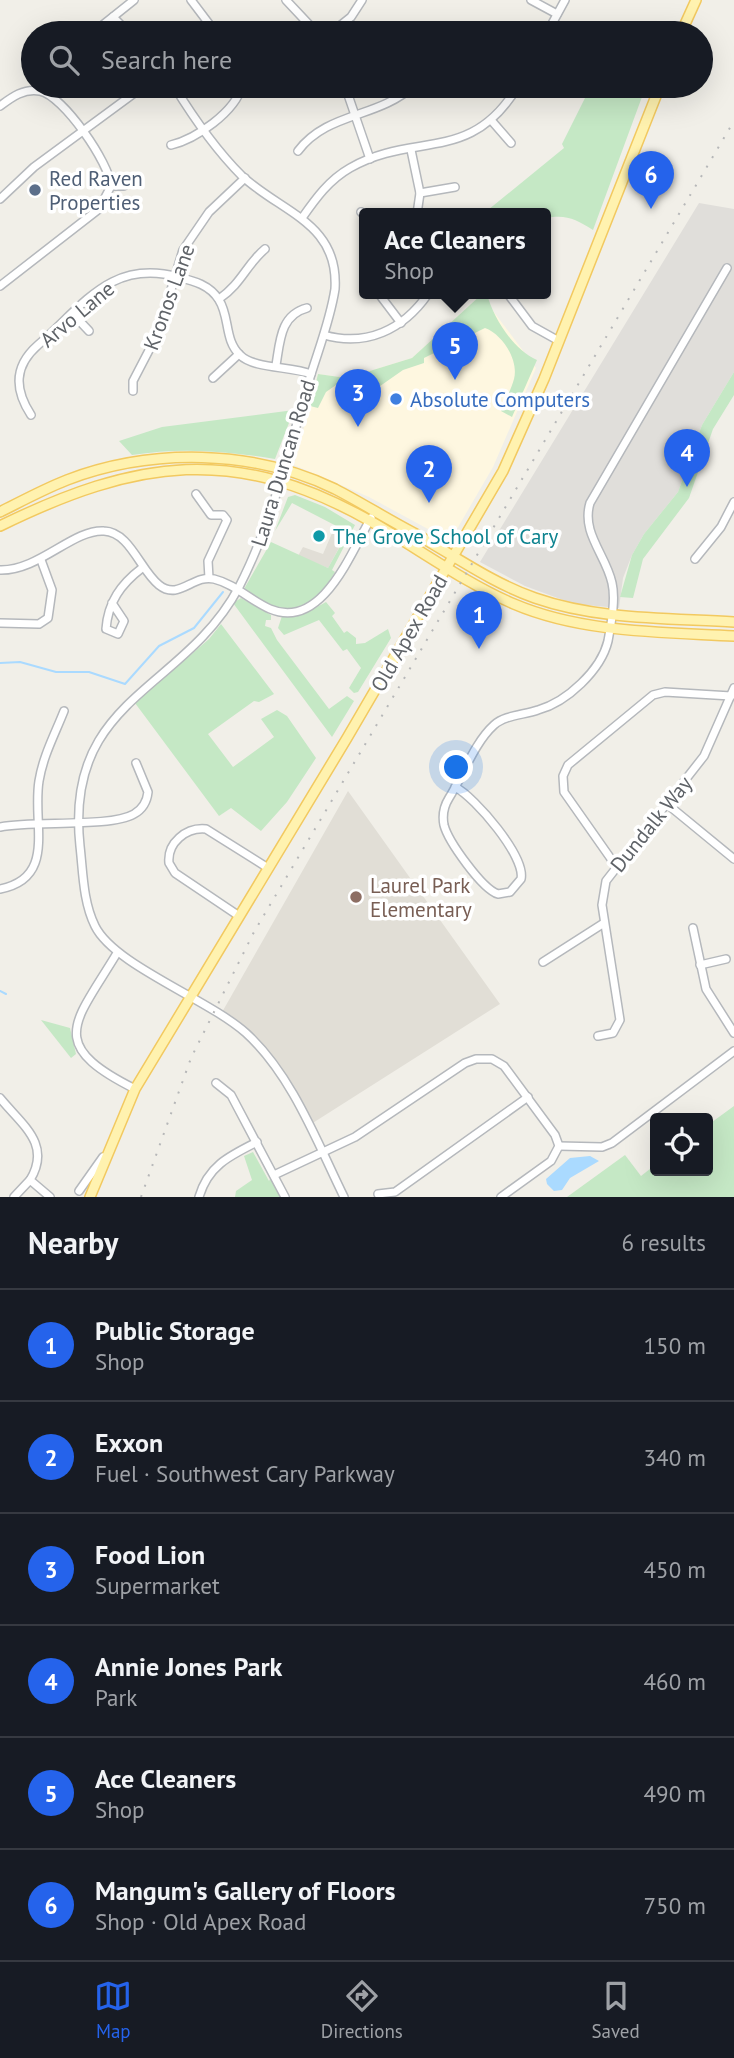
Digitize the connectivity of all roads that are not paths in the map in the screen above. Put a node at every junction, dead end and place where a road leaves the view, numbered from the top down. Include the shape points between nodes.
1 (134, 0) edge
2 (191, 0) edge
3 (286, 0) edge
4 (362, 0) edge
5 (531, 0) edge
6 (565, 0) edge
7 (696, 0) edge
8 (557, 14) junction
9 (113, 17) junction
10 (109, 21) edge
11 (117, 21) edge
12 (207, 21) edge
13 (306, 21) edge
14 (346, 21) edge
15 (553, 21) edge
16 (686, 21) edge
17 (21, 93) edge
18 (55, 98) edge
19 (127, 98) edge
20 (182, 98) edge
21 (236, 98) edge
22 (350, 98) edge
23 (397, 98) edge
24 (508, 98) edge
25 (655, 98) edge
26 (0, 106) edge
27 (356, 114) junction
28 (491, 120) junction
29 (203, 128) junction
30 (82, 131) junction
31 (511, 143) dead end
32 (172, 145) dead end
33 (411, 150) junction
34 (298, 151) dead end
35 (370, 159) junction
36 (245, 178) junction
37 (111, 186) junction
38 (124, 186) dead end
39 (455, 187) dead end
40 (420, 193) junction
41 (0, 199) edge
42 (419, 208) edge
43 (302, 218) junction
44 (265, 249) dead end
45 (727, 268) dead end
46 (174, 276) junction
47 (0, 286) edge
48 (219, 299) junction
49 (383, 299) edge
50 (423, 299) edge
51 (513, 299) edge
52 (307, 308) dead end
53 (73, 314) junction
54 (401, 323) junction
55 (89, 331) dead end
56 (324, 335) junction
57 (559, 341) junction
58 (239, 354) junction
59 (276, 365) junction
60 (311, 374) junction
61 (213, 377) dead end
62 (132, 391) dead end
63 (31, 415) dead end
64 (284, 470) junction
65 (281, 480) junction
66 (195, 494) dead end
67 (734, 502) edge
68 (0, 512) edge
69 (375, 512) junction
70 (369, 521) junction
71 (0, 526) edge
72 (454, 556) junction
73 (695, 559) dead end
74 (41, 560) junction
75 (448, 566) junction
76 (142, 568) junction
77 (0, 570) edge
78 (209, 578) junction
79 (237, 590) junction
80 (113, 603) dead end
81 (612, 614) junction
82 (734, 622) edge
83 (0, 623) edge
84 (610, 627) junction
85 (734, 635) edge
86 (734, 688) edge
87 (731, 696) junction
88 (64, 711) dead end
89 (136, 763) dead end
90 (455, 788) junction
91 (667, 804) junction
92 (78, 822) junction
93 (37, 823) junction
94 (0, 827) edge
95 (734, 859) edge
96 (616, 866) junction
97 (268, 868) junction
98 (0, 889) edge
99 (239, 916) junction
100 (604, 923) junction
101 (693, 928) dead end
102 (117, 953) junction
103 (726, 959) dead end
104 (543, 962) dead end
105 (700, 965) junction
106 (193, 996) junction
107 (734, 1033) edge
108 (598, 1036) dead end
109 (734, 1051) edge
110 (216, 1083) dead end
111 (135, 1089) junction
112 (528, 1097) junction
113 (0, 1098) edge
114 (257, 1142) junction
115 (559, 1146) junction
116 (322, 1152) junction
117 (106, 1154) junction
118 (274, 1175) junction
119 (30, 1180) junction
120 (92, 1192) edge
121 (77, 1194) edge
122 (378, 1194) dead end
123 (14, 1197) edge
124 (50, 1197) edge
125 (199, 1197) edge
126 (285, 1197) edge
127 (344, 1197) edge
128 (501, 1197) edge

1 - 9 street
2 - 12 street
3 - 13 street
4 - 14 street
5 - 8 street
6 - 8 street
7 - 16 main road
8 - 15 street
9 - 10 street
9 - 11 street
17 - 26 street
18 - 30 street
19 - 30 street
20 - 29 street, Laura Duncan Road
21 - 29 street
22 - 27 street
23 - 27 street
24 - 28 street
25 - 57 main road, Old Apex Road
27 - 34 street via 322,128
27 - 35 street
28 - 31 street
28 - 33 street via 460,139
29 - 32 street
29 - 36 street, Laura Duncan Road
30 - 37 street via 106,164
30 - 41 street
33 - 35 street
33 - 40 street
35 - 43 street via 329,183
36 - 43 street, Laura Duncan Road
36 - 46 street, Kronos Lane via 198,225
37 - 38 street
37 - 47 street via 99,209
39 - 40 street
40 - 42 street
43 - 56 street, Laura Duncan Road via 324,242 335,268 334,299
44 - 48 street via 237,285
45 - 81 street via 590,503 589,528 612,580
46 - 48 street, Arvo Lane via 200,284
46 - 53 street, Arvo Lane via 145,271 124,276 98,291
46 - 62 street, Kronos Lane via 158,333
48 - 58 street
49 - 54 street
50 - 54 street
51 - 57 street via 532,326
52 - 59 street via 287,320
53 - 55 street
53 - 63 street, Arvo Lane via 17,364 19,390
54 - 56 street via 359,339
56 - 60 street, Laura Duncan Road
57 - 72 main road, Old Apex Road via 507,462
58 - 59 street via 252,362
58 - 61 street
59 - 60 street
60 - 64 street, Laura Duncan Road
64 - 65 street, Laura Duncan Road
64 - 68 main road via 200,457 132,462 67,480
64 - 69 main road via 334,489
65 - 70 main road via 324,496
65 - 71 main road via 201,470 135,475 74,493
65 - 79 street, Laura Duncan Road via 265,531
66 - 78 street via 211,515 226,518 208,561
67 - 73 street
69 - 70 street
69 - 72 main road
70 - 75 main road
70 - 79 street via 325,595 306,609 276,612
72 - 75 main road, Old Apex Road
72 - 81 main road via 534,598
74 - 76 street via 105,530 121,537
74 - 77 street
74 - 83 street via 52,590 48,618 39,624
75 - 84 main road via 515,605
75 - 97 main road, Old Apex Road
76 - 78 street via 158,585 172,591
76 - 80 street via 122,585
78 - 79 street
79 - 92 street, Laura Duncan Road via 198,640 110,720 86,768
81 - 82 main road
81 - 84 street
84 - 85 main road
84 - 90 street via 605,650 593,670 554,704 493,726
86 - 87 street, Dundalk Way
87 - 91 street, Dundalk Way via 704,756
87 - 96 street via 653,695 568,765 564,792
88 - 93 street via 41,768
89 - 92 street via 148,792 140,810 129,817
90 - 90 street via 443,811 448,835 486,888 498,894 510,892 521,879 519,860 474,799
91 - 95 street
91 - 96 street, Dundalk Way
92 - 93 street
92 - 102 street, Laura Duncan Road via 88,908 98,932
93 - 94 street
93 - 98 street via 38,855 32,872 17,885
96 - 100 street, Dundalk Way via 602,892
97 - 99 main road, Old Apex Road
97 - 99 street via 205,829 189,831 172,846 169,863 175,873
99 - 106 main road, Old Apex Road
100 - 104 street
100 - 108 street, Dundalk Way via 620,1020 613,1033
101 - 105 street
102 - 106 street, Laura Duncan Road
102 - 111 street via 80,1017 76,1039 86,1059
103 - 105 street
105 - 107 street via 712,1003
106 - 111 main road, Old Apex Road
106 - 116 street, Laura Duncan Road via 235,1024 261,1049 283,1078
109 - 115 street via 612,1143
110 - 114 street via 231,1095
111 - 117 main road, Old Apex Road
112 - 115 street
112 - 116 street via 500,1063 488,1058 471,1060 355,1137
112 - 122 street via 395,1192
113 - 119 street via 38,1146 40,1160
114 - 118 street
114 - 125 street via 217,1165 205,1179
115 - 128 street via 551,1161
116 - 118 street
116 - 127 street, Laura Duncan Road
117 - 120 main road, Old Apex Road
117 - 121 street
118 - 126 street
119 - 123 street
119 - 124 street
120 - 121 street

